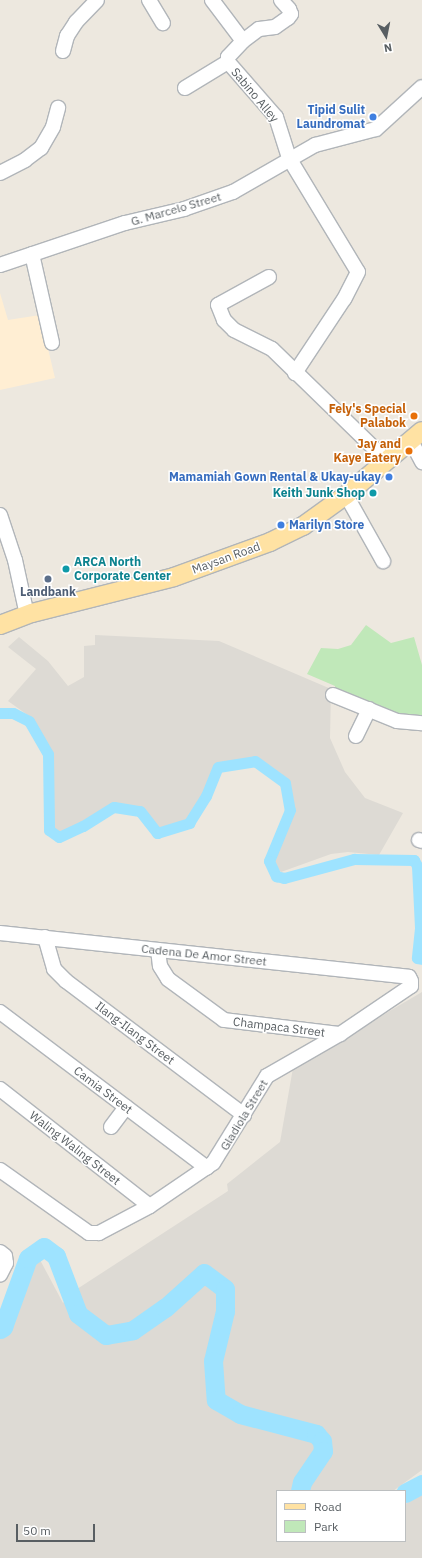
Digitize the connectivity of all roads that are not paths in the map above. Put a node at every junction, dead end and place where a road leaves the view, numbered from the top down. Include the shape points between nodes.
1 (97, 0) edge
2 (149, 0) edge
3 (212, 0) edge
4 (281, 0) edge
5 (163, 23) dead end
6 (243, 41) junction
7 (63, 51) dead end
8 (228, 62) junction
9 (422, 87) edge
10 (185, 88) dead end
11 (58, 108) dead end
12 (289, 158) junction
13 (0, 173) edge
14 (32, 254) junction
15 (0, 265) edge
16 (269, 277) dead end
17 (52, 343) dead end
18 (295, 373) junction
19 (416, 436) edge
20 (387, 461) junction
21 (422, 462) edge
22 (347, 497) junction
23 (0, 515) edge
24 (382, 561) dead end
25 (26, 612) junction
26 (0, 626) edge
27 (333, 694) dead end
28 (369, 709) junction
29 (422, 723) edge
30 (356, 736) dead end
31 (0, 933) edge
32 (45, 937) junction
33 (158, 950) junction
34 (409, 977) joint
35 (0, 1012) edge
36 (340, 1034) junction
37 (0, 1089) edge
38 (126, 1107) junction
39 (244, 1115) junction
40 (111, 1127) dead end
41 (207, 1168) junction
42 (0, 1170) edge
43 (150, 1206) junction
44 (0, 1252) edge
45 (0, 1276) edge

1 - 7 street via 76,22
2 - 5 street
3 - 6 street
4 - 6 street, Sabino Alley via 290,9 291,14 288,18 275,27 259,29
6 - 8 street, Sabino Alley via 228,57
8 - 10 street
8 - 12 street, Sabino Alley via 276,117
9 - 12 street, G. Marcelo Street via 376,129 326,141
11 - 13 street via 51,132 41,148
12 - 14 street, G. Marcelo Street via 244,187 214,199 125,223
12 - 18 street, Sabino Alley via 358,272 344,299
14 - 15 street, G. Marcelo Street
14 - 17 street
16 - 18 street via 217,308 229,326 272,349
18 - 20 street via 370,441
19 - 20 main road, Maysan Road
19 - 21 street
20 - 22 main road, Maysan Road
22 - 24 street
22 - 25 main road, Maysan Road via 303,526 270,542 174,577
23 - 25 street via 15,560
25 - 26 main road, Maysan Road
27 - 28 street
28 - 29 street via 397,721
28 - 30 street
31 - 32 street, Cadena De Amor Street
32 - 33 street, Cadena De Amor Street
32 - 39 street, Ilang-Ilang Street via 54,969 66,981
33 - 34 street, Cadena De Amor Street
33 - 36 street, Champaca Street via 160,966 168,978 224,1020
34 - 36 street, Gladiola Street via 411,986
35 - 38 street, Camia Street
36 - 39 street, Gladiola Street via 267,1076
37 - 43 street, Waling Waling Street
38 - 40 street
38 - 41 street, Camia Street
39 - 41 street, Gladiola Street via 218,1158
41 - 43 street, Gladiola Street
42 - 43 street, Gladiola Street via 89,1233 99,1233
44 - 45 street via 5,1256 6,1263

